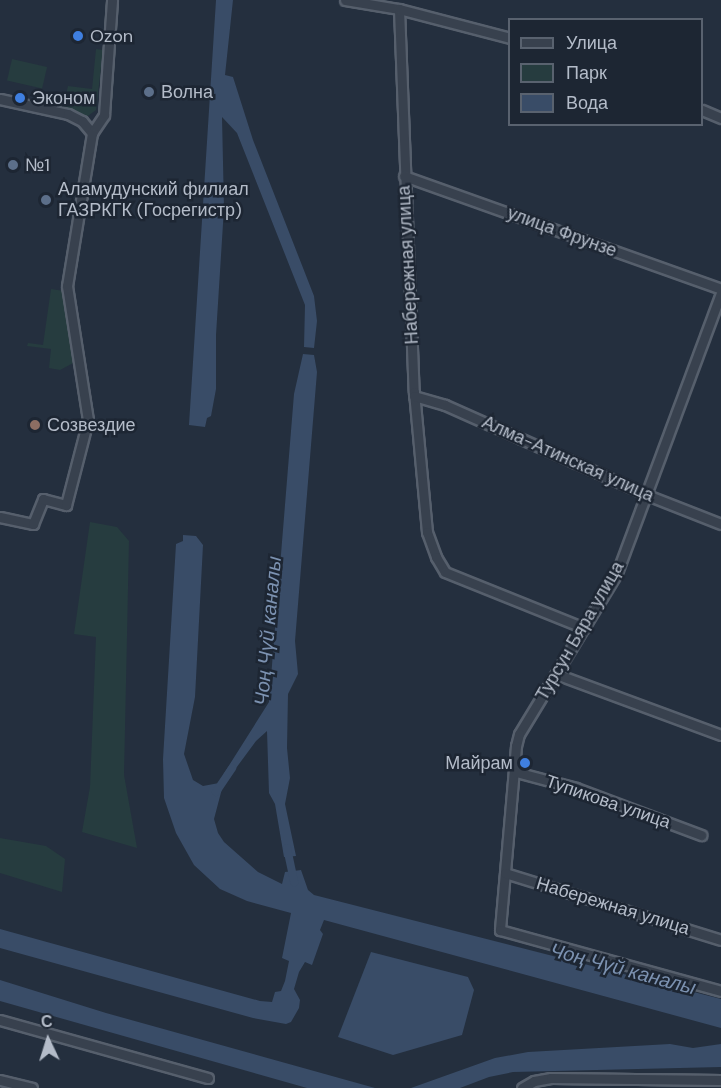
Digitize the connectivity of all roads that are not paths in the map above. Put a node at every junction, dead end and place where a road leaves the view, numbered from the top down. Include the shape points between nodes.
1 (112, 0) edge
2 (345, 0) edge
3 (399, 9) junction
4 (508, 37) edge
5 (0, 99) edge
6 (703, 110) edge
7 (721, 118) edge
8 (92, 133) junction
9 (404, 176) junction
10 (721, 291) edge
11 (414, 396) junction
12 (647, 495) junction
13 (0, 518) edge
14 (721, 524) edge
15 (584, 628) junction
16 (556, 674) junction
17 (721, 735) edge
18 (516, 772) junction
19 (701, 835) dead end
20 (505, 873) junction
21 (721, 940) edge
22 (721, 991) edge
23 (0, 1020) edge
24 (208, 1078) dead end
25 (0, 1080) edge
26 (721, 1080) edge
27 (33, 1088) edge
28 (522, 1088) edge

1 - 8 street via 104,115
2 - 3 street
3 - 4 street
3 - 9 street, Набережная улица
5 - 8 street via 68,114 82,121
6 - 7 street
8 - 13 street via 67,286 88,420 66,505 43,499 33,524
9 - 10 street, улица Фрунзе
9 - 11 street, Набережная улица
10 - 12 street, Турсун Бяра улица
11 - 12 street, Алма-Атинская улица via 445,405
11 - 15 street, Набережная улица via 427,532 445,572
12 - 14 street, Алма-Атинская улица
12 - 15 street, Турсун Бяра улица via 617,573
15 - 16 street, Турсун Бяра улица
16 - 17 street
16 - 18 street, Турсун Бяра улица via 519,734
18 - 19 street, Тупикова улица via 576,788
18 - 20 street, Турсун Бяра улица
20 - 21 street, Набережная улица
20 - 22 street, Турсун Бяра улица via 500,930
23 - 24 street
25 - 27 street
26 - 28 street via 551,1078

